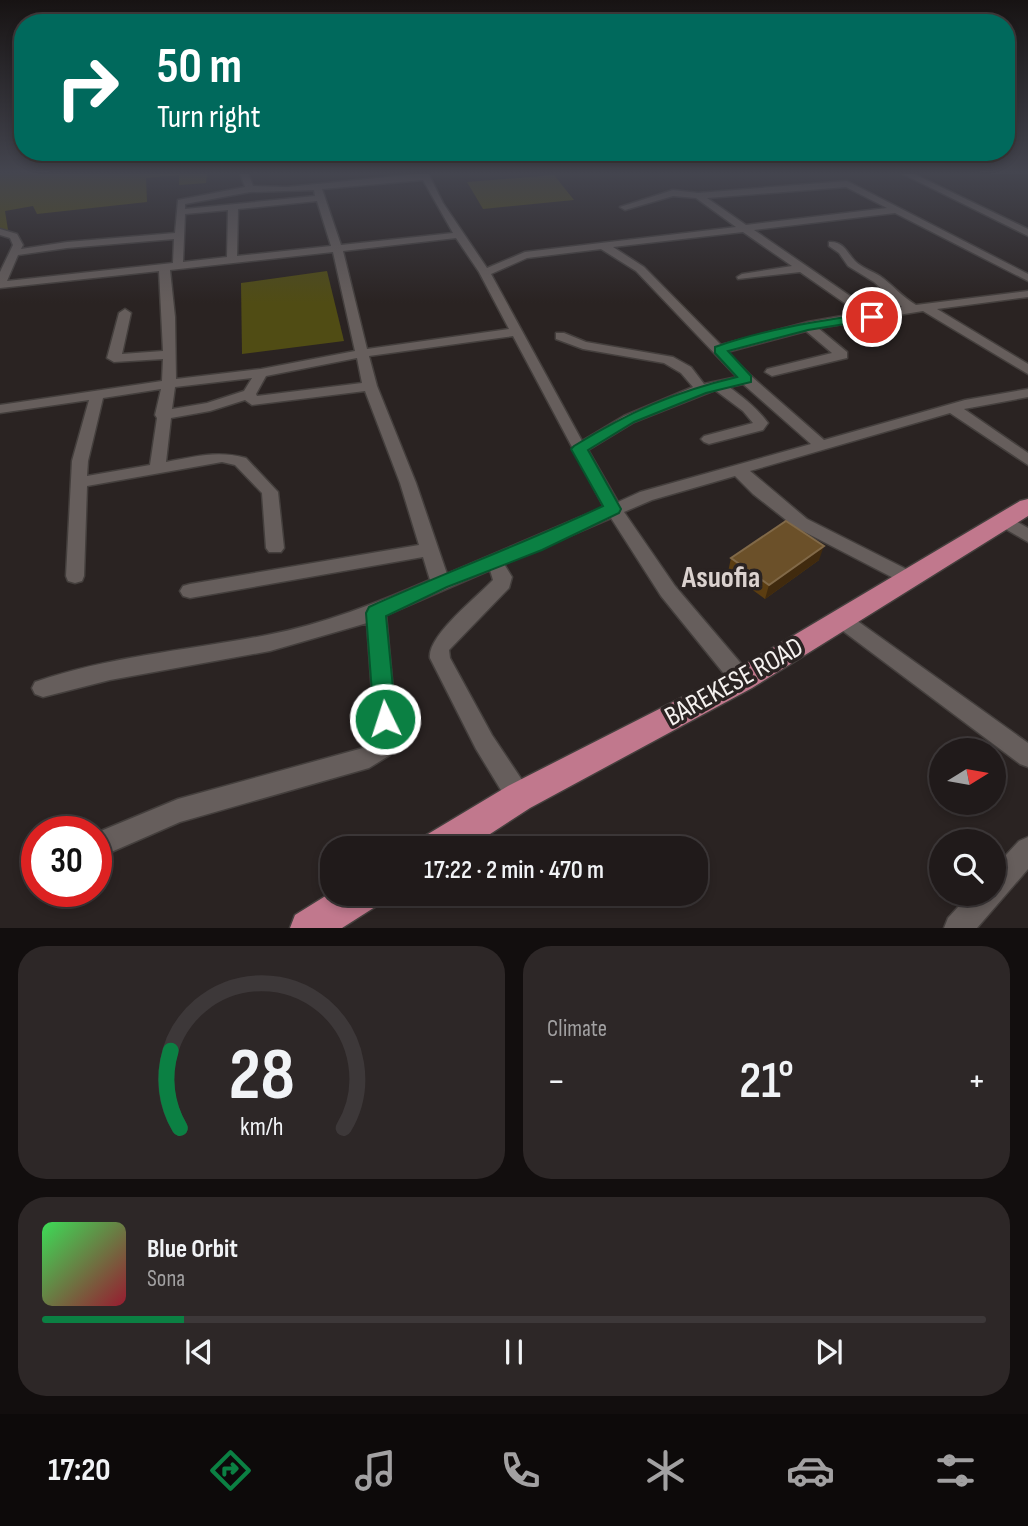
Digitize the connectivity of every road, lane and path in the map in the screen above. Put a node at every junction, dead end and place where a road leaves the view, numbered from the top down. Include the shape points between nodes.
1 (181, 216) edge
2 (233, 216) edge
3 (326, 216) edge
4 (446, 216) edge
5 (728, 216) edge
6 (847, 216) edge
7 (908, 216) edge
8 (994, 216) edge
9 (747, 229) junction
10 (0, 232) edge
11 (1028, 233) edge
12 (458, 234) junction
13 (181, 235) junction
14 (833, 244) dead end
15 (602, 245) junction
16 (337, 248) junction
17 (15, 253) junction
18 (232, 261) junction
19 (178, 267) junction
20 (164, 268) junction
21 (802, 268) junction
22 (485, 273) junction
23 (742, 278) dead end
24 (1028, 278) edge
25 (0, 285) edge
26 (1028, 293) edge
27 (921, 309) junction
28 (125, 313) dead end
29 (872, 317) junction
30 (808, 326) junction
31 (516, 332) junction
32 (560, 336) dead end
33 (719, 350) junction
34 (363, 353) junction
35 (169, 355) junction
36 (1028, 370) edge
37 (772, 372) dead end
38 (261, 373) junction
39 (746, 379) junction
40 (168, 385) junction
41 (370, 386) junction
42 (719, 386) junction
43 (701, 390) junction
44 (1028, 393) edge
45 (249, 394) junction
46 (97, 395) junction
47 (0, 409) edge
48 (954, 409) junction
49 (162, 415) junction
50 (709, 439) dead end
51 (821, 445) junction
52 (579, 449) junction
53 (1028, 460) edge
54 (738, 469) junction
55 (157, 470) junction
56 (81, 482) junction
57 (1028, 506) edge
58 (612, 509) junction
59 (1003, 520) junction
60 (1028, 536) edge
61 (275, 548) dead end
62 (430, 549) junction
63 (494, 562) junction
64 (75, 576) dead end
65 (909, 579) junction
66 (440, 582) junction
67 (190, 591) dead end
68 (376, 613) junction
69 (842, 620) junction
70 (742, 680) junction
71 (43, 688) dead end
72 (1028, 756) edge
73 (519, 797) junction
74 (456, 836) edge
75 (112, 839) edge
76 (1028, 850) edge
77 (1006, 875) edge
78 (343, 906) edge
79 (977, 906) edge
80 (308, 928) edge
81 (958, 928) edge

1 - 13 street
2 - 18 street
3 - 16 street
4 - 12 street
5 - 9 street
6 - 9 street
7 - 24 street
8 - 11 street
9 - 15 street
9 - 21 street
10 - 17 street via 18,240
12 - 16 street
12 - 22 street
13 - 17 street
13 - 19 street
14 - 27 street via 900,301
15 - 22 street via 525,255
15 - 33 street via 640,269
16 - 18 street
16 - 34 street
17 - 25 street
18 - 19 street
19 - 20 street
20 - 25 street
20 - 35 street
21 - 23 street
21 - 29 street
22 - 31 street
26 - 27 street
27 - 29 street
27 - 36 street
28 - 35 street via 114,358
29 - 30 street
30 - 33 street
30 - 37 street via 842,355
31 - 34 street
31 - 52 street
32 - 43 street via 678,364
33 - 39 street
34 - 38 street
34 - 41 street
35 - 40 street
38 - 40 street
38 - 45 street
39 - 42 street
39 - 51 street
40 - 46 street
40 - 49 street
41 - 45 street via 256,401
41 - 62 street
42 - 43 street
42 - 50 street via 761,423
43 - 52 street via 629,418
44 - 48 street
45 - 49 street
46 - 47 street
46 - 56 street via 80,461
48 - 51 street
48 - 53 street
49 - 55 street
51 - 54 street
52 - 58 street
54 - 58 street
54 - 65 street via 801,523
55 - 56 street
55 - 61 street via 222,457 240,461 270,492
56 - 64 street
57 - 59 main road, BAREKESE ROAD
58 - 63 street
58 - 70 street via 671,595
59 - 60 street
59 - 65 main road, BAREKESE ROAD
62 - 66 street
62 - 67 street
63 - 66 street
63 - 73 street via 502,583 439,650 484,742
65 - 69 main road, BAREKESE ROAD
66 - 68 street
68 - 71 street via 270,643 110,671
68 - 75 street via 386,735 382,748 369,757 177,811
69 - 70 main road, BAREKESE ROAD
69 - 72 street
70 - 73 main road, BAREKESE ROAD
73 - 74 main road, BAREKESE ROAD
76 - 77 street
78 - 80 main road
79 - 81 street

